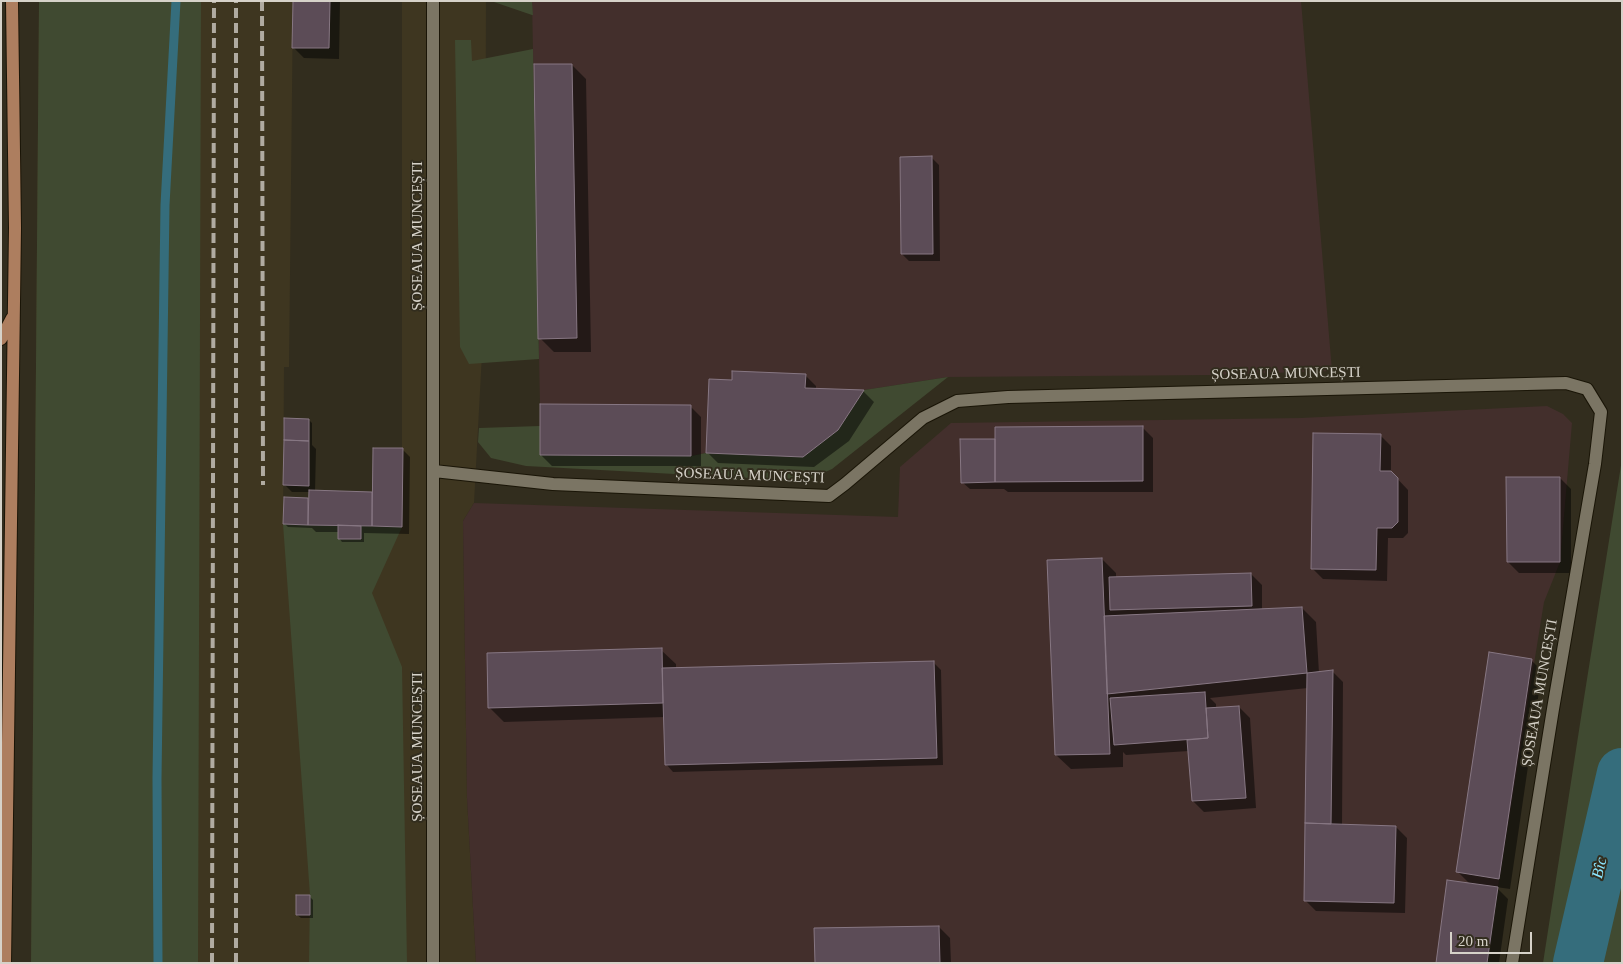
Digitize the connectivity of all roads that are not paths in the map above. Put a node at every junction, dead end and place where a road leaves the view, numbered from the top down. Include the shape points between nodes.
1 (12, 1) edge
2 (433, 1) edge
3 (14, 316) junction
4 (1, 339) edge
5 (434, 471) junction
6 (4, 734) edge
7 (5, 963) edge
8 (433, 963) edge
9 (1512, 963) edge

1 - 3 main road
2 - 5 lane, ȘOSEAUA MUNCEȘTI
3 - 4 main road
3 - 6 main road via 12,527
5 - 8 lane, ȘOSEAUA MUNCEȘTI
5 - 9 lane, ȘOSEAUA MUNCEȘTI via 553,484 829,496 923,418 957,401 1566,383 1587,389 1601,412 1595,464
6 - 7 main road

